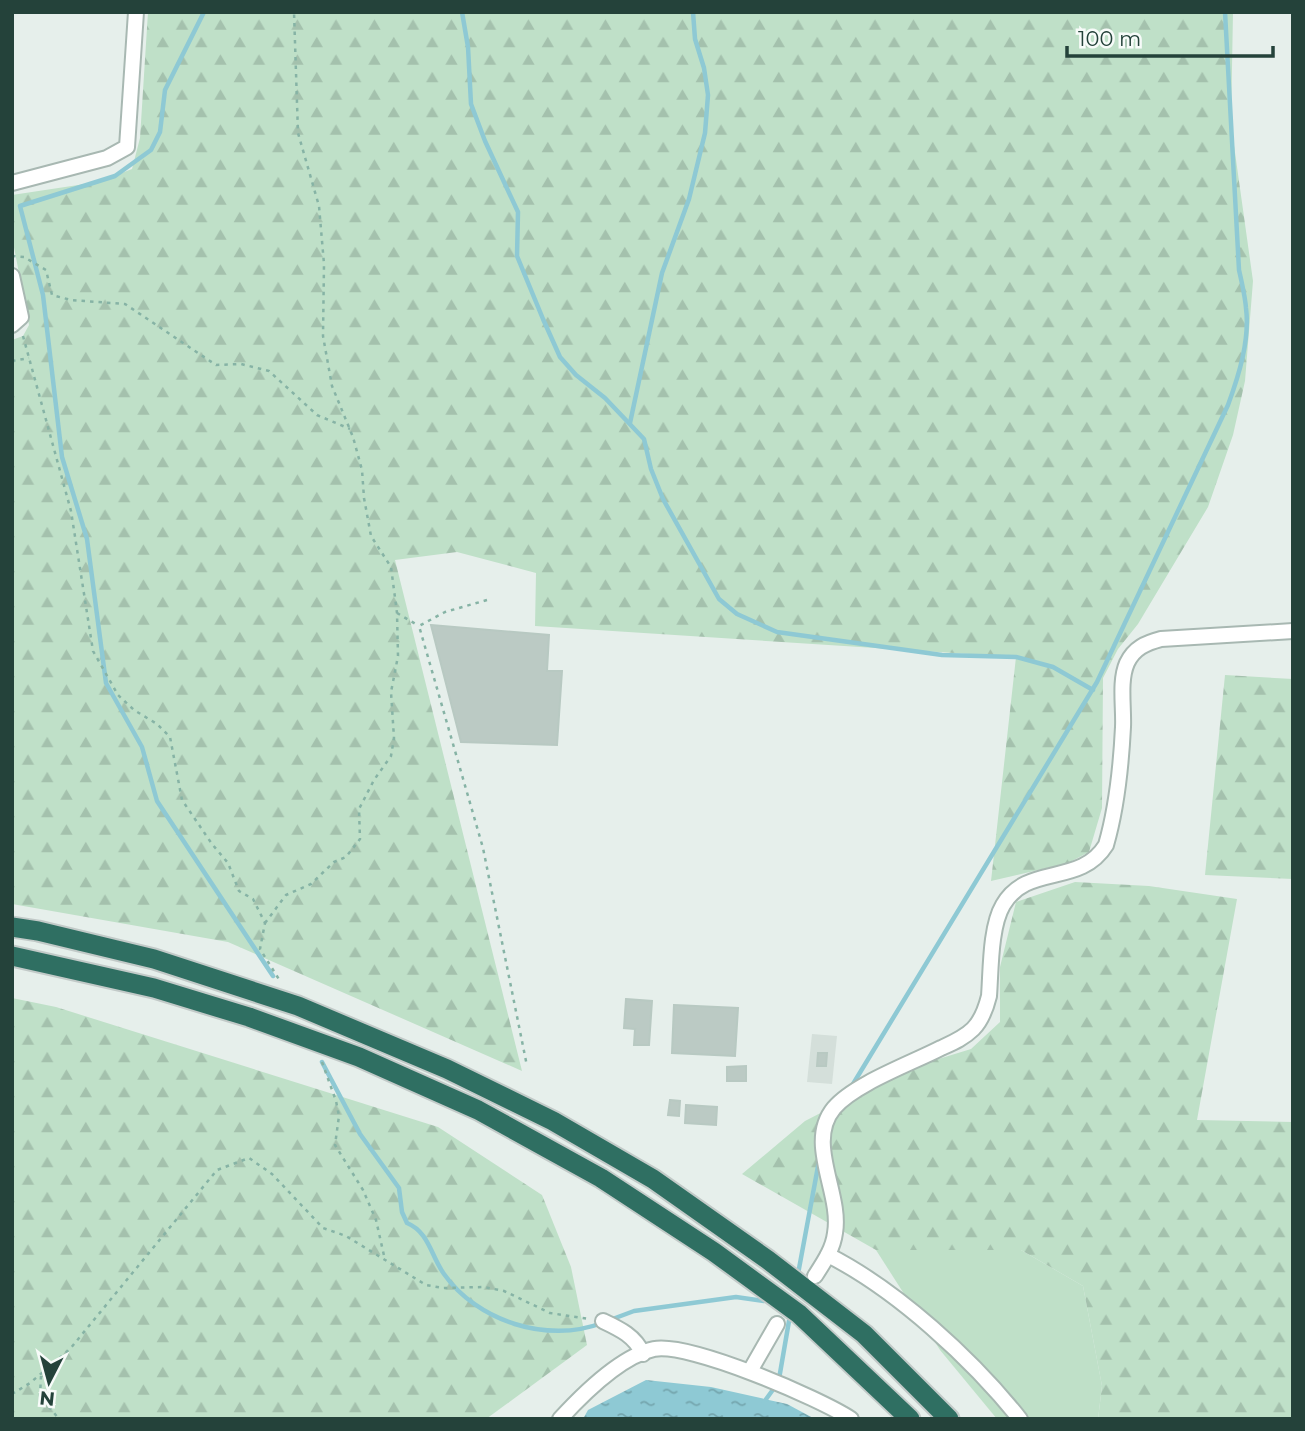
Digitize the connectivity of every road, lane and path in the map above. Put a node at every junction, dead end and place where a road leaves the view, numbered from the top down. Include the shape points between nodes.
1 (136, 12) edge
2 (294, 12) edge
3 (12, 183) edge
4 (12, 256) edge
5 (12, 276) edge
6 (19, 326) edge
7 (29, 358) junction
8 (12, 361) edge
9 (350, 429) junction
10 (487, 600) dead end
11 (397, 613) junction
12 (419, 626) junction
13 (1293, 631) edge
14 (265, 923) junction
15 (12, 928) edge
16 (12, 956) edge
17 (280, 981) dead end
18 (322, 1062) dead end
19 (527, 1066) dead end
20 (828, 1255) junction
21 (385, 1260) junction
22 (815, 1276) dead end
23 (603, 1321) joint
24 (777, 1324) dead end
25 (643, 1353) junction
26 (750, 1371) junction
27 (41, 1374) junction
28 (12, 1394) edge
29 (59, 1419) edge
30 (560, 1419) edge
31 (851, 1419) edge
32 (910, 1419) edge
33 (949, 1419) edge
34 (1020, 1419) edge

1 - 3 street via 127,147 107,158
2 - 9 path via 298,132 319,206 323,336 332,386
4 - 9 path via 24,257 46,270 52,295 125,304 215,365 240,364 269,371 317,415
5 - 6 street
6 - 7 path
7 - 8 path
7 - 14 path via 71,510 93,651 118,695 170,737 182,800 228,863 239,891 253,899
9 - 11 path via 362,470 371,536 391,567
10 - 12 path via 445,612
11 - 12 path
11 - 14 path via 391,756 359,809 360,839 346,857 311,884 286,895
12 - 19 path via 483,848
13 - 20 street via 1161,639 1148,642 1129,659 1124,676 1119,774 1109,832 1099,855 1090,864 1035,880 1012,892 999,913 989,996 975,1028 849,1094 832,1109 823,1139 836,1218
14 - 17 path via 260,949
15 - 33 highway via 154,959 298,1006 447,1069 552,1121 653,1180 768,1260 864,1334
16 - 32 highway via 154,988 249,1017 359,1057 478,1110 601,1178 714,1252 799,1314
18 - 21 path via 337,1101 335,1145 363,1189
20 - 22 street
20 - 34 street via 855,1268 934,1330
21 - 23 path via 434,1287 494,1289 550,1313
21 - 27 path via 323,1228 272,1174 249,1158 218,1170 69,1349
23 - 25 street via 630,1336
24 - 26 street
25 - 26 street via 674,1349
25 - 30 street via 608,1373
26 - 31 street
27 - 28 path
27 - 29 path via 40,1396

